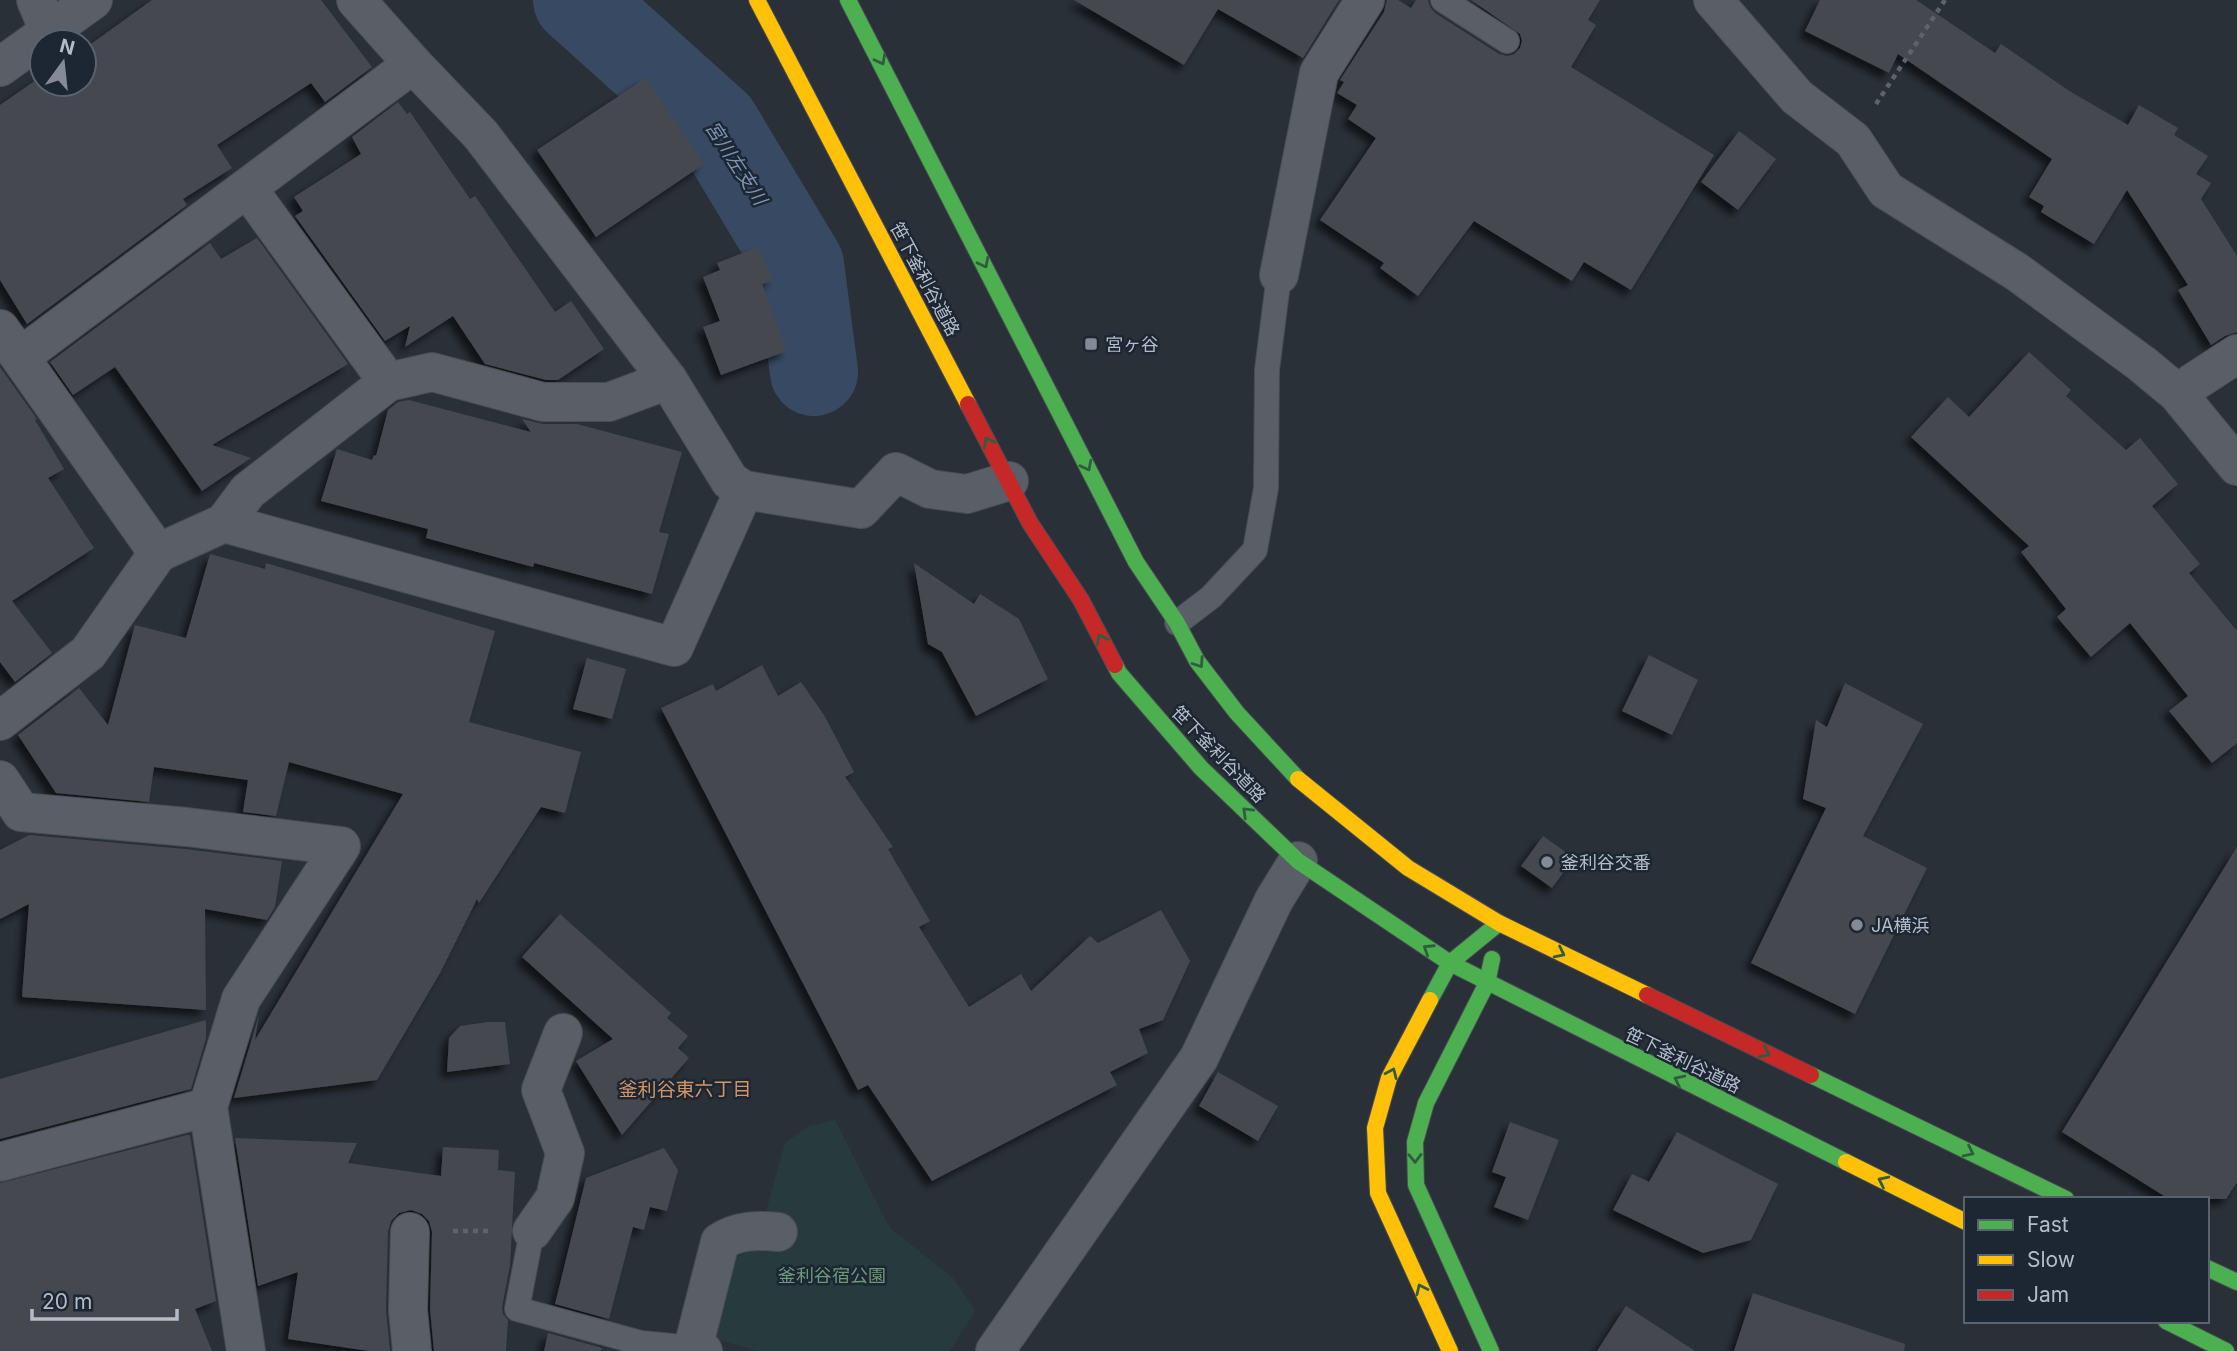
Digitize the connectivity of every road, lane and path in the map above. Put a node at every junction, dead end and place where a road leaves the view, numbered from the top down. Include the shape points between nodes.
1 (93, 0) edge
2 (356, 0) edge
3 (757, 0) edge
4 (848, 0) edge
5 (1365, 0) edge
6 (1443, 0) edge
7 (1713, 0) edge
8 (1945, 0) edge
9 (43, 16) edge
10 (1507, 41) dead end
11 (413, 64) junction
12 (0, 67) edge
13 (1853, 140) junction
14 (248, 189) junction
15 (1279, 275) joint
16 (10, 343) edge
17 (2237, 354) edge
18 (668, 380) junction
19 (388, 382) junction
20 (2177, 393) junction
21 (2237, 466) edge
22 (1009, 481) junction
23 (744, 490) junction
24 (223, 523) junction
25 (158, 553) junction
26 (1177, 623) junction
27 (0, 721) edge
28 (0, 780) edge
29 (1298, 860) junction
30 (1499, 923) junction
31 (1450, 963) junction
32 (1487, 984) junction
33 (564, 1033) dead end
34 (208, 1107) junction
35 (0, 1162) edge
36 (2062, 1197) edge
37 (1964, 1221) edge
38 (532, 1231) junction
39 (778, 1231) dead end
40 (410, 1232) joint
41 (2209, 1269) edge
42 (2237, 1282) edge
43 (2170, 1323) edge
44 (698, 1350) edge
45 (246, 1351) edge
46 (412, 1351) edge
47 (995, 1351) edge
48 (1450, 1351) edge
49 (1491, 1351) edge
50 (2226, 1351) edge

1 - 9 street
2 - 11 street
22 -> 3 street, 笹下釜利谷道路
4 -> 26 street via 1136,562
5 - 15 street via 1319,73
6 - 10 lane
7 - 13 street via 1797,97
8 - 13 path
9 - 12 street
11 - 14 street
11 - 18 street via 481,135
13 - 20 street via 1885,190 2017,272
14 - 16 street
14 - 19 street
15 - 26 lane via 1267,370 1266,488 1255,550 1211,597
16 - 25 street
17 - 20 street
18 - 19 street via 609,402 543,402 432,372
18 - 23 street via 730,481
19 - 24 street via 248,491
20 - 21 street
22 - 23 street via 967,494 930,489 895,472 861,509
29 -> 22 street, 笹下釜利谷道路 via 1201,768 1119,673
23 - 24 street via 674,647
24 - 25 street
25 - 27 street via 88,653
26 -> 30 street via 1197,661 1290,774 1408,867
28 - 34 street via 21,812 341,846 241,999
31 -> 29 street, 笹下釜利谷道路
29 - 47 street via 1274,900 1199,1058
30 - 31 street
30 - 32 street
30 -> 36 street
31 - 32 street, 笹下釜利谷道路
48 -> 31 street via 1378,1193 1375,1128 1389,1078
37 -> 32 street, 笹下釜利谷道路
32 -> 49 street via 1426,1103 1415,1142 1416,1185
33 - 38 street via 541,1090 565,1153 555,1198
34 - 35 street
34 - 45 street
38 - 40 path
38 - 44 lane via 517,1309 641,1343
39 - 44 street via 732,1233 720,1242
40 - 46 street
41 - 42 street
43 - 50 street

